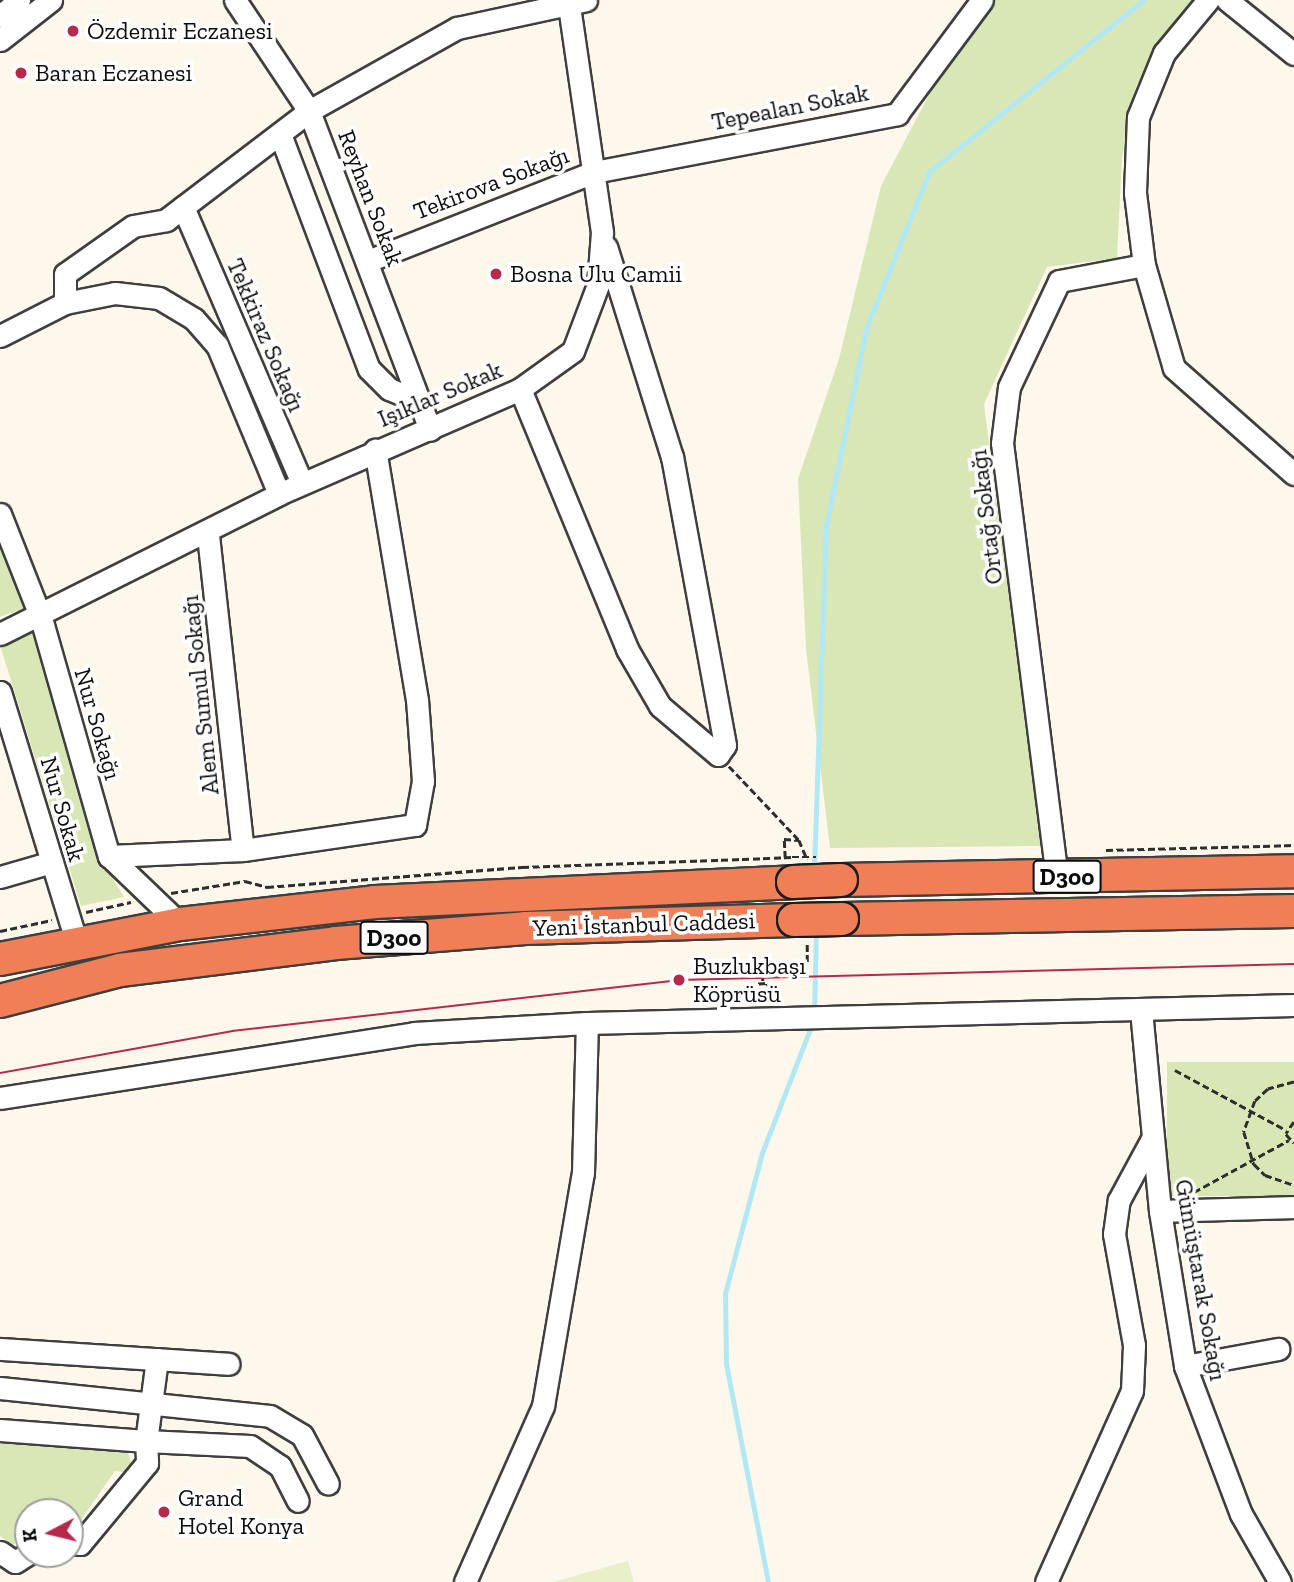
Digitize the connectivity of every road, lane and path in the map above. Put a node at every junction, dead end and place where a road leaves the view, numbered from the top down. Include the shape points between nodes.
1 (19, 0) edge
2 (51, 0) edge
3 (235, 0) edge
4 (982, 0) edge
5 (1208, 0) edge
6 (1227, 0) edge
7 (574, 1) edge
8 (0, 16) edge
9 (0, 40) edge
10 (1294, 54) edge
11 (309, 111) junction
12 (280, 134) junction
13 (594, 172) junction
14 (183, 207) junction
15 (602, 232) junction
16 (368, 261) junction
17 (1144, 265) junction
18 (65, 303) junction
19 (0, 336) edge
20 (520, 389) junction
21 (419, 401) junction
22 (430, 429) junction
23 (375, 450) junction
24 (1293, 472) edge
25 (302, 483) junction
26 (279, 494) junction
27 (0, 514) edge
28 (208, 535) junction
29 (41, 618) junction
30 (0, 634) edge
31 (0, 691) edge
32 (718, 755) junction
33 (799, 840) junction
34 (243, 850) junction
35 (109, 856) junction
36 (51, 862) junction
37 (795, 867) junction
38 (1294, 871) edge
39 (0, 877) edge
40 (1057, 878) junction
41 (1294, 911) edge
42 (180, 924) junction
43 (801, 928) junction
44 (76, 941) junction
45 (0, 959) edge
46 (763, 963) junction
47 (746, 964) dead end
48 (748, 984) dead end
49 (0, 1001) edge
50 (1294, 1005) edge
51 (1141, 1010) junction
52 (587, 1023) junction
53 (1175, 1070) dead end
54 (1294, 1082) edge
55 (0, 1098) edge
56 (1250, 1110) junction
57 (1294, 1122) edge
58 (1286, 1130) junction
59 (1152, 1139) junction
60 (1289, 1140) junction
61 (1294, 1143) edge
62 (1251, 1159) junction
63 (1294, 1185) edge
64 (1294, 1207) edge
65 (1160, 1211) junction
66 (0, 1349) edge
67 (1278, 1349) dead end
68 (157, 1359) junction
69 (229, 1364) dead end
70 (1185, 1366) junction
71 (0, 1388) edge
72 (152, 1400) junction
73 (0, 1430) edge
74 (146, 1441) junction
75 (328, 1484) dead end
76 (298, 1501) dead end
77 (84, 1539) edge
78 (465, 1582) edge
79 (1046, 1582) edge
80 (1280, 1582) edge

1 - 8 street
2 - 9 street
3 - 11 street, Reyhan Sokak
4 - 13 street, Tepealan Sokak via 897,114
5 - 17 street via 1164,53 1138,117 1135,193
6 - 10 street
7 - 11 street via 457,28
7 - 13 street, Işıklar Sokak
11 - 12 street
11 - 16 street, Reyhan Sokak
12 - 14 street
12 - 21 street via 369,369 389,389
13 - 15 street, Işıklar Sokak
13 - 16 street, Tekirova Sokağı
14 - 18 street via 166,220 133,226 65,274
14 - 25 street, Tekkiraz Sokağı
15 - 20 street, Işıklar Sokak via 598,285 573,351
15 - 32 street via 672,457 725,745
16 - 21 street, Reyhan Sokak
17 - 24 street via 1174,369
17 - 40 street, Ortağ Sokağı via 1059,281 1009,387 1002,443
18 - 19 street
18 - 26 street via 126,294 159,298 194,318 217,345
20 - 22 street, Işıklar Sokak
20 - 32 street via 627,649 660,706
21 - 22 street, Reyhan Sokak
22 - 23 street, Işıklar Sokak
23 - 25 street, Işıklar Sokak
23 - 34 street via 417,700 423,781 415,825
25 - 26 street, Işıklar Sokak
26 - 28 street, Işıklar Sokak
27 - 29 street, Nur Sokağı
28 - 29 street, Işıklar Sokak
28 - 34 street, Alem Sumul Sokağı
29 - 30 street, Işıklar Sokak
29 - 35 street, Nur Sokağı
31 - 36 street, Nur Sokak
32 - 33 path
33 - 37 path
33 - 37 path via 784,839
34 - 35 street
35 - 42 street
36 - 39 street
36 - 44 street, Nur Sokak
37 - 40 highway, Yeni İstanbul Caddesi / D300, bridge via 841,880
37 - 42 highway, Yeni İstanbul Caddesi / D300 via 375,902
38 - 40 highway, Yeni İstanbul Caddesi / D300
41 - 43 highway, Yeni İstanbul Caddesi / D300, bridge via 842,919
42 - 44 highway, Yeni İstanbul Caddesi / D300
43 - 46 path via 807,962
43 - 49 highway, Yeni İstanbul Caddesi / D300 via 526,928 349,942 120,970
44 - 45 highway, Yeni İstanbul Caddesi / D300
46 - 47 path
46 - 48 path via 765,983
50 - 51 street
51 - 52 street
51 - 59 street, Gümüştarak Sokağı
52 - 55 street via 414,1033
52 - 78 street via 583,1173 546,1392
53 - 56 path
54 - 56 path via 1268,1089
56 - 58 path
56 - 62 path via 1244,1132
57 - 58 path
58 - 60 path
59 - 65 street, Gümüştarak Sokağı
59 - 79 street via 1124,1190 1114,1234 1134,1345 1132,1391
60 - 61 path
60 - 62 path
62 - 63 path via 1265,1175
62 - 65 path
64 - 65 street
65 - 70 street, Gümüştarak Sokağı
66 - 68 street
67 - 70 street
68 - 69 street
68 - 72 street
70 - 80 street, Gümüştarak Sokağı via 1241,1514
71 - 72 street
72 - 74 street
72 - 75 street via 270,1416 302,1435
73 - 74 street
74 - 76 street via 250,1446 280,1466
74 - 77 street via 147,1463

